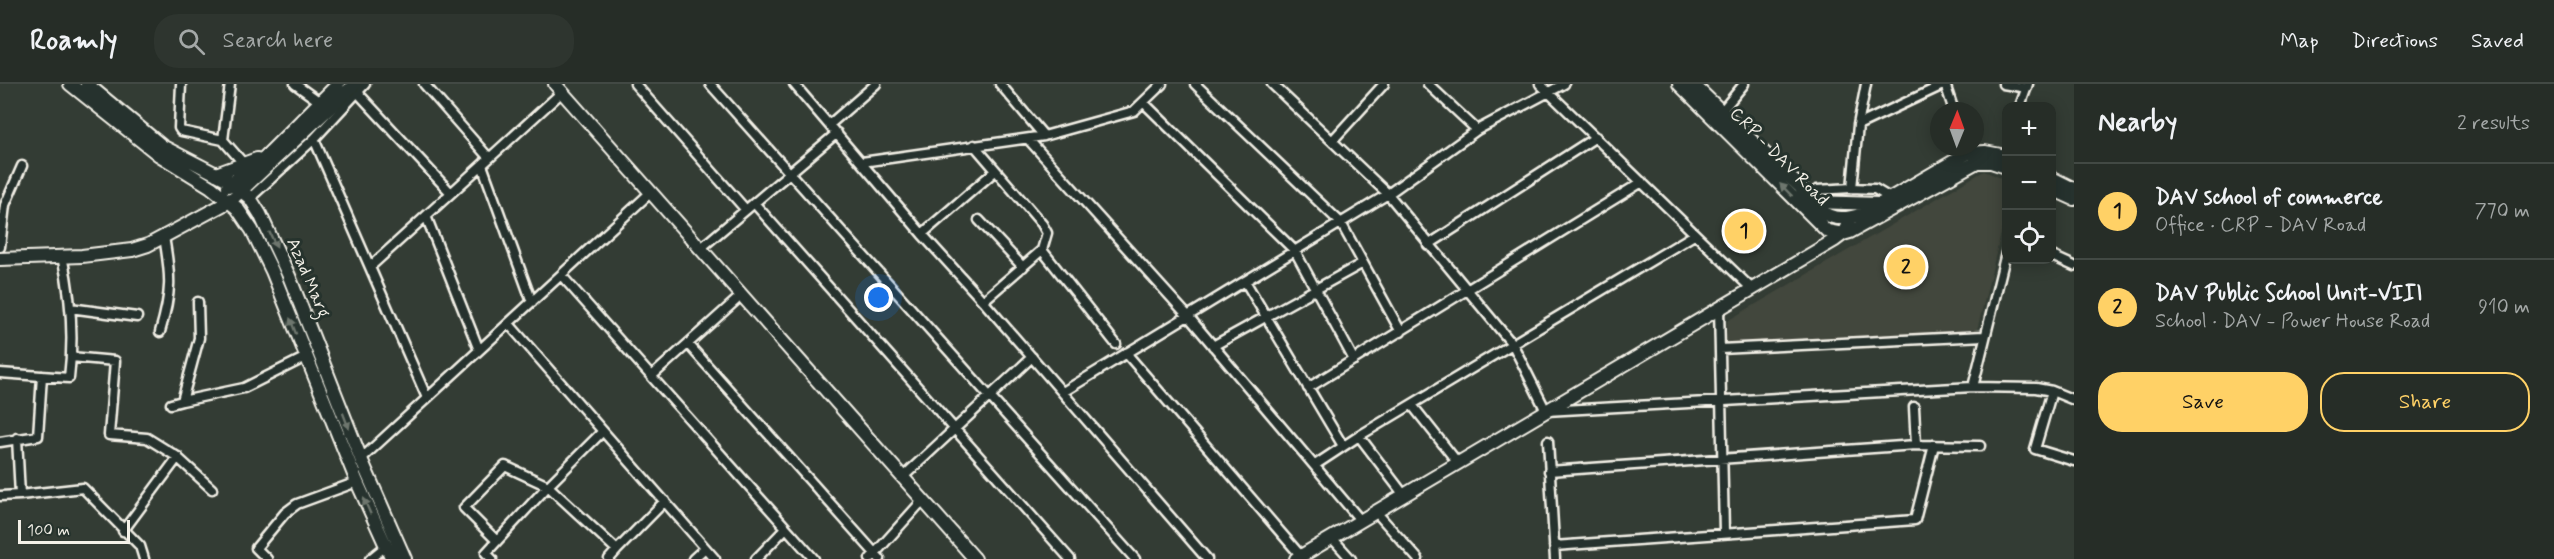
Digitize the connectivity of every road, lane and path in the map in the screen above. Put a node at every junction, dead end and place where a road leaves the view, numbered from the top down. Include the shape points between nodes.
1 (70, 84) edge
2 (87, 84) edge
3 (181, 84) edge
4 (230, 84) edge
5 (295, 84) edge
6 (338, 84) edge
7 (365, 84) edge
8 (424, 84) edge
9 (635, 84) edge
10 (710, 84) edge
11 (794, 84) edge
12 (876, 84) edge
13 (1000, 84) edge
14 (1162, 84) edge
15 (1195, 84) edge
16 (1272, 84) edge
17 (1384, 84) edge
18 (1428, 84) edge
19 (1540, 84) edge
20 (1564, 84) edge
21 (1679, 84) edge
22 (1693, 84) edge
23 (1744, 84) edge
24 (1866, 84) edge
25 (1945, 84) edge
26 (2003, 84) edge
27 (2027, 86) edge
28 (356, 88) edge
29 (558, 88) edge
30 (1549, 93) junction
31 (320, 102) junction
32 (1951, 102) edge
33 (2021, 102) edge
34 (1144, 103) junction
35 (1721, 112) junction
36 (830, 125) junction
37 (1858, 125) junction
38 (1477, 130) junction
39 (837, 133) junction
40 (1044, 136) junction
41 (1596, 137) junction
42 (314, 139) junction
43 (1028, 139) junction
44 (223, 140) junction
45 (1332, 141) junction
46 (974, 146) junction
47 (1984, 152) edge
48 (2002, 155) edge
49 (1957, 156) edge
50 (265, 157) junction
51 (489, 158) junction
52 (2002, 158) edge
53 (862, 162) junction
54 (244, 164) junction
55 (482, 165) junction
56 (22, 166) dead end
57 (994, 171) junction
58 (789, 173) junction
59 (216, 174) junction
60 (2056, 180) edge
61 (1642, 182) junction
62 (1852, 188) junction
63 (2074, 189) edge
64 (242, 190) junction
65 (2056, 191) edge
66 (220, 193) junction
67 (451, 193) junction
68 (650, 193) junction
69 (1388, 194) junction
70 (1810, 199) junction
71 (2074, 199) edge
72 (230, 201) junction
73 (1885, 201) junction
74 (754, 203) junction
75 (213, 209) junction
76 (746, 210) junction
77 (426, 216) junction
78 (1850, 219) junction
79 (979, 220) dead end
80 (1341, 223) junction
81 (922, 234) junction
82 (1843, 234) junction
83 (1694, 235) junction
84 (164, 237) junction
85 (1428, 244) junction
86 (0, 247) edge
87 (701, 248) junction
88 (1042, 250) junction
89 (1295, 251) junction
90 (62, 256) junction
91 (2056, 258) edge
92 (0, 259) edge
93 (1363, 263) junction
94 (2004, 264) edge
95 (371, 266) junction
96 (2074, 266) edge
97 (1023, 267) junction
98 (561, 275) junction
99 (1245, 281) junction
100 (1316, 289) junction
101 (1752, 289) junction
102 (1468, 291) junction
103 (742, 295) junction
104 (198, 302) dead end
105 (532, 302) junction
106 (983, 302) junction
107 (70, 308) junction
108 (1719, 308) junction
109 (1188, 316) junction
110 (137, 317) dead end
111 (1266, 317) junction
112 (509, 324) junction
113 (160, 332) dead end
114 (1401, 332) junction
115 (1984, 336) junction
116 (688, 344) junction
117 (1116, 344) dead end
118 (1513, 345) junction
119 (1213, 346) junction
120 (1720, 349) junction
121 (480, 350) junction
122 (1126, 353) junction
123 (71, 357) junction
124 (306, 357) junction
125 (1032, 357) junction
126 (1354, 360) junction
127 (0, 373) edge
128 (653, 375) junction
129 (42, 376) junction
130 (1308, 387) junction
131 (1973, 387) junction
132 (2052, 391) junction
133 (1062, 392) junction
134 (990, 396) junction
135 (427, 398) junction
136 (2074, 400) edge
137 (182, 401) junction
138 (1720, 401) junction
139 (171, 404) dead end
140 (1412, 405) junction
141 (1914, 407) dead end
142 (1546, 411) junction
143 (954, 428) junction
144 (603, 431) junction
145 (1359, 436) junction
146 (17, 438) junction
147 (1548, 441) dead end
148 (0, 442) edge
149 (1916, 445) junction
150 (1934, 445) junction
151 (1343, 446) junction
152 (1980, 446) dead end
153 (178, 457) junction
154 (361, 459) junction
155 (1722, 459) junction
156 (2074, 460) edge
157 (1458, 463) junction
158 (1315, 465) junction
159 (1549, 471) junction
160 (903, 477) junction
161 (357, 482) junction
162 (548, 486) junction
163 (212, 489) dead end
164 (20, 495) junction
165 (1404, 495) junction
166 (0, 496) edge
167 (923, 500) junction
168 (665, 501) junction
169 (1376, 512) junction
170 (1360, 521) junction
171 (786, 528) junction
172 (123, 531) junction
173 (1724, 532) junction
174 (1332, 538) junction
175 (497, 541) junction
176 (386, 546) junction
177 (1554, 546) junction
178 (705, 548) junction
179 (617, 550) junction
180 (875, 557) edge
181 (1299, 558) edge
182 (144, 559) edge
183 (267, 559) edge
184 (370, 559) edge
185 (392, 559) edge
186 (405, 559) edge
187 (492, 559) edge
188 (609, 559) edge
189 (693, 559) edge
190 (716, 559) edge
191 (756, 559) edge
192 (814, 559) edge
193 (975, 559) edge
194 (1070, 559) edge
195 (1135, 559) edge
196 (1207, 559) edge
197 (1351, 559) edge
198 (1418, 559) edge
199 (1555, 559) edge

1 - 66 street, Azad Marg via 159,155
2 - 59 street via 162,146
3 - 44 street via 181,131
4 - 44 street
5 - 31 street
6 - 31 street
7 - 28 street
8 - 51 street
9 - 76 street
10 - 58 street
11 - 36 street
12 - 36 street
13 - 40 street
14 - 34 street
15 - 80 street
16 - 45 street
17 - 45 street
18 - 38 street
19 - 30 street
20 - 30 street
82 -> 21 street, CRP - DAV Road via 1827,231
22 - 35 street, CRP - DAV Road
23 - 35 street
24 - 37 street
25 - 32 street
25 - 37 street
26 - 27 street
27 - 33 street
28 - 42 street
28 - 64 street
28 - 67 street
29 - 51 street
29 - 68 street
30 - 38 street
30 - 41 street
31 - 50 street
34 - 40 street via 1134,111
34 - 89 street
35 - 70 street, CRP - DAV Road
36 - 39 street
37 - 62 street
38 - 69 street
39 - 53 street
39 - 58 street
40 - 43 street
41 - 61 street
41 - 85 street
42 - 64 street
42 - 95 street
43 - 46 street
43 - 109 street
44 - 54 street
45 - 69 street
46 - 53 street
46 - 57 street
47 - 48 street
49 - 73 street
50 - 54 street
50 - 64 street
51 - 55 street
52 - 82 street via 1977,162
53 - 81 street
54 - 59 street
55 - 67 street
55 - 105 street
56 - 86 street via 5,205
57 - 81 street
57 - 88 street via 1046,229
58 - 74 street
58 - 134 street
59 - 64 street
60 - 63 street
61 - 83 street
61 - 102 street
62 - 70 street via 1817,190
62 - 73 street via 1875,189
64 - 66 street
64 - 72 street
64 -> 154 street, Azad Marg via 260,214 289,276
65 - 71 street
66 - 72 street, Azad Marg
66 - 75 street
67 - 77 street
68 - 87 street
68 - 98 street
69 - 80 street
69 - 85 street
70 - 73 street
70 - 78 street, CRP - DAV Road via 1832,218
72 - 75 street
124 -> 72 street, Azad Marg via 272,271 252,230
73 - 78 street
74 - 76 street
74 - 143 street
75 - 84 street
76 - 87 street
77 - 95 street
77 - 121 street
78 - 82 street
79 - 97 street
80 - 89 street
80 - 93 street
81 - 106 street
82 - 101 street
83 - 101 street
83 - 118 street
84 - 90 street via 132,250
84 - 113 street via 171,274
85 - 102 street
87 - 103 street
88 - 97 street
88 - 117 street
89 - 99 street
89 - 100 street
90 - 92 street
90 - 107 street
91 - 96 street
93 - 100 street
93 - 114 street
94 - 115 street
95 - 135 street
97 - 106 street
98 - 105 street
98 - 128 street
99 - 109 street
99 - 111 street
100 - 111 street
100 - 126 street
101 - 108 street
102 - 114 street
102 - 118 street
103 - 116 street
103 - 160 street
104 - 137 street via 200,338
105 - 112 street
106 - 125 street
107 - 110 street
107 - 123 street
108 - 120 street
108 - 142 street
109 - 119 street
109 - 122 street
111 - 119 street
111 - 130 street
112 - 121 street
112 - 144 street
114 - 126 street
115 - 120 street
115 - 131 street
116 - 128 street
116 - 180 street
118 - 140 street
118 - 142 street
119 - 158 street
120 - 138 street
121 - 135 street
122 - 133 street
122 - 181 street
123 - 129 street via 69,378
123 - 153 street via 115,361 109,435 147,438
124 - 137 street via 244,388
124 - 161 street, Azad Marg
125 - 133 street
125 - 134 street
126 - 130 street
127 - 129 street
128 - 171 street
129 - 146 street via 38,436
130 - 151 street
131 - 132 street
131 - 138 street
132 - 136 street
132 - 156 street via 2035,449
133 - 196 street
134 - 143 street
134 - 195 street
135 - 154 street
137 - 139 street
138 - 142 street
138 - 155 street
140 - 145 street
140 - 157 street
141 - 149 street
142 - 157 street
143 - 160 street
143 - 194 street
144 - 162 street
144 - 168 street
145 - 151 street
145 - 165 street
146 - 148 street
146 - 164 street
147 - 159 street
149 - 150 street
149 - 155 street
150 - 152 street
150 - 173 street via 1915,520
151 - 158 street
153 - 163 street
153 - 172 street
154 - 186 street, Azad Marg
155 - 159 street
155 - 173 street
157 - 165 street
158 - 170 street
159 - 177 street
160 - 167 street
176 -> 161 street, Azad Marg
161 - 183 street via 297,504 285,513 256,548
162 - 175 street
162 - 175 street via 505,466 464,508
162 - 179 street
164 - 166 street
164 - 172 street via 83,488
165 - 169 street
167 - 180 street
167 - 193 street
168 - 178 street
168 - 179 street
169 - 170 street
169 - 198 street
170 - 174 street
171 - 191 street
171 - 192 street
172 - 182 street via 140,546
173 - 177 street
174 - 181 street
174 - 197 street
175 - 187 street via 486,553
176 - 184 street
176 - 185 street, Azad Marg
177 - 199 street
178 - 189 street
178 - 190 street
179 - 188 street

